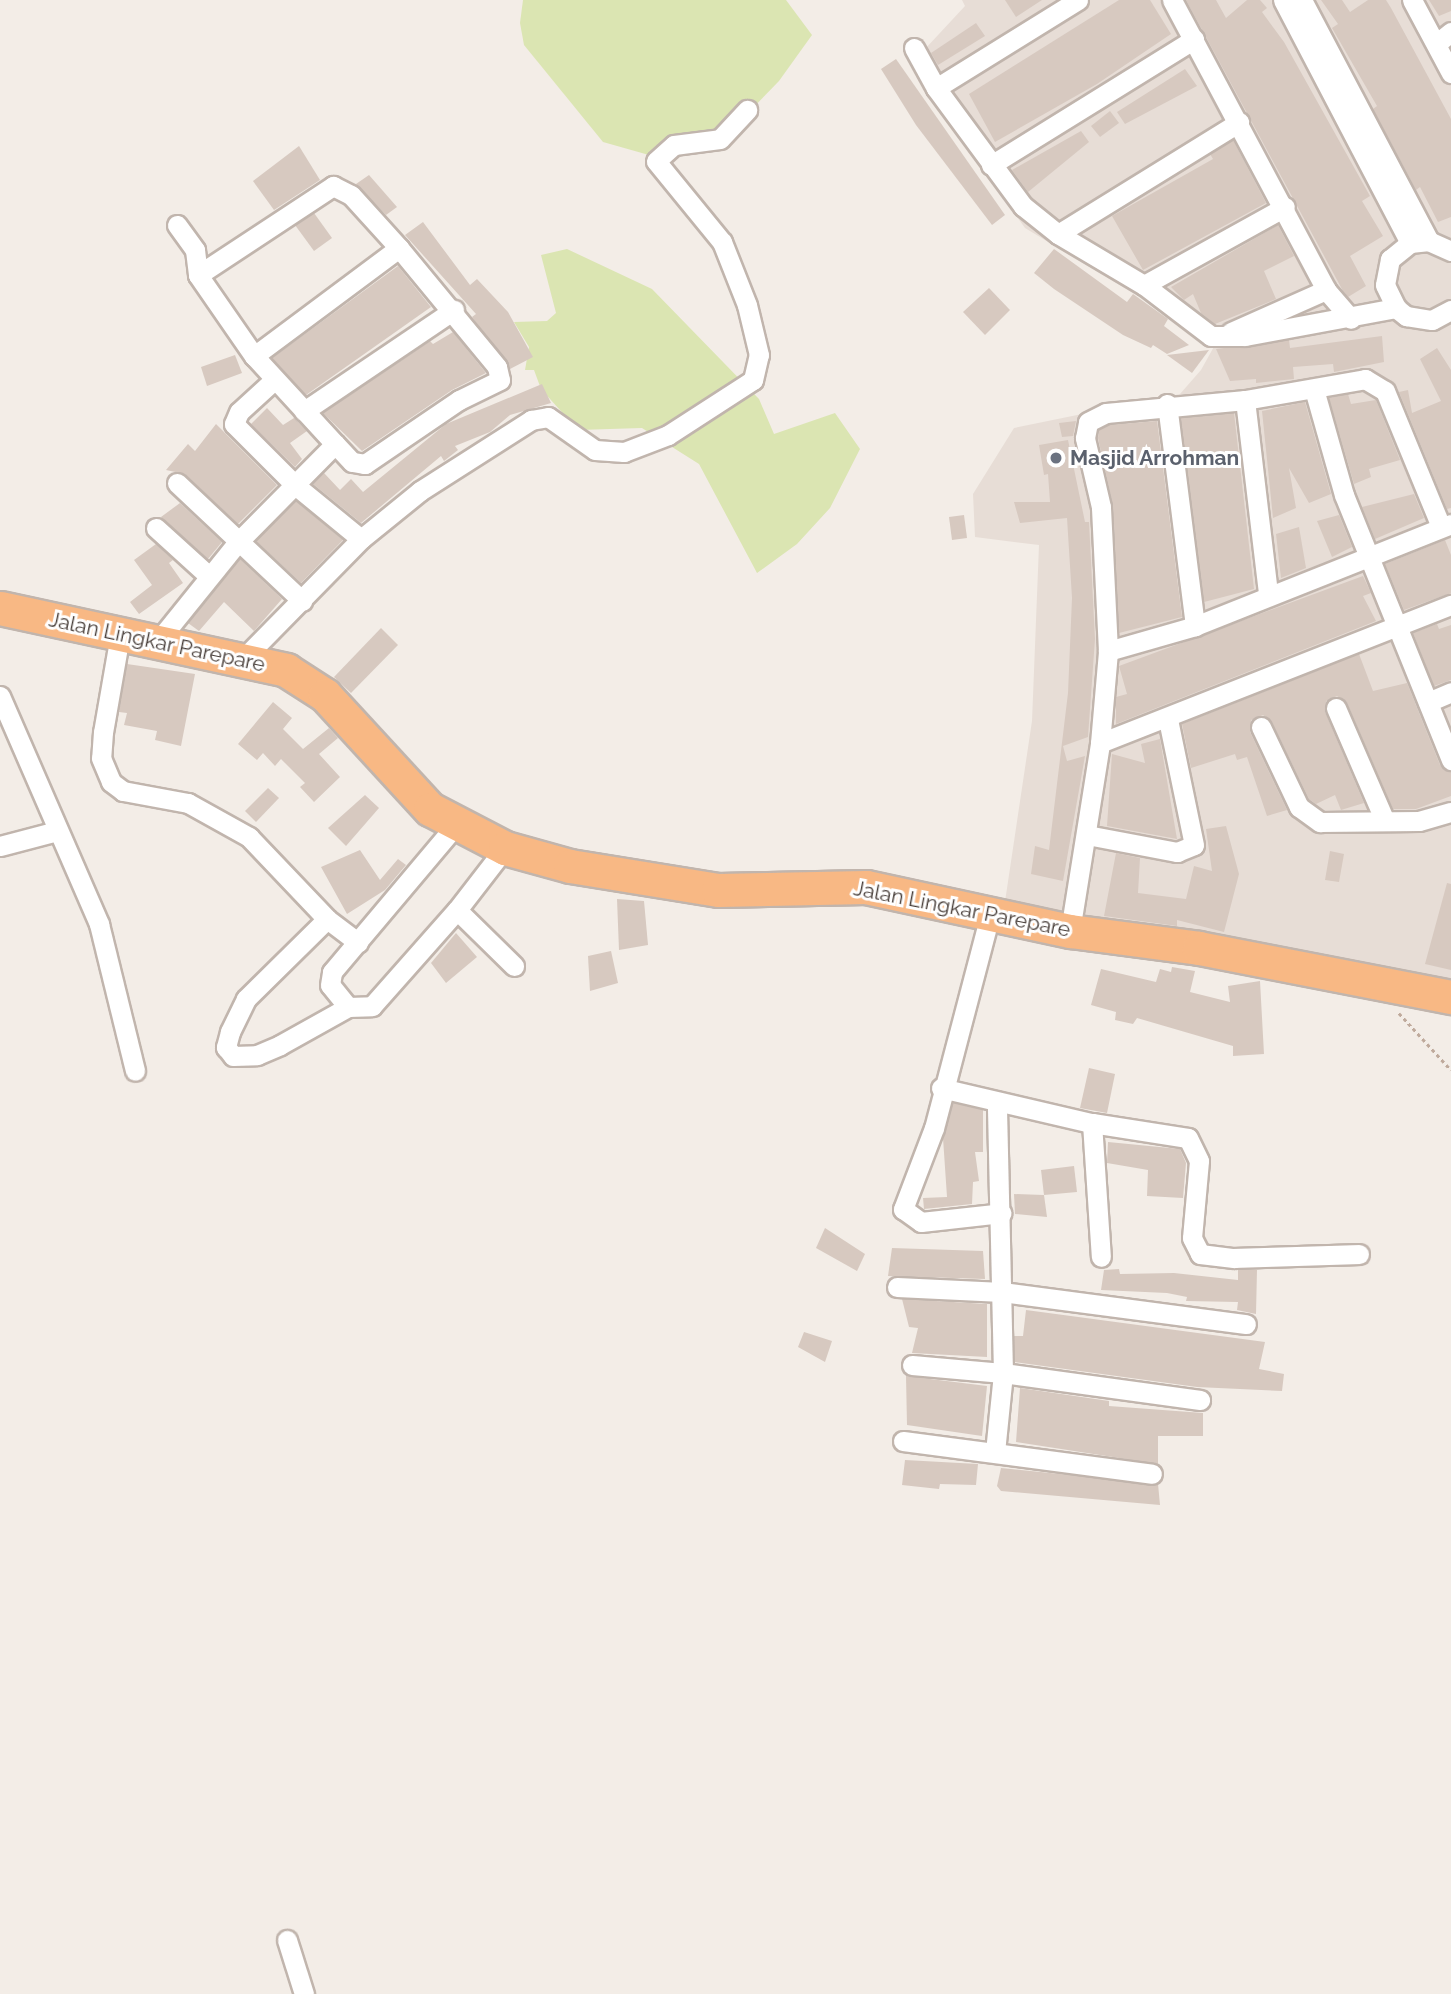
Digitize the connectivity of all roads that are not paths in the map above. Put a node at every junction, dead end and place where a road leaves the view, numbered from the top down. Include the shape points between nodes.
1 (1078, 0) edge
2 (1172, 0) edge
3 (1283, 0) edge
4 (1302, 0) edge
5 (1412, 0) edge
6 (1443, 38) edge
7 (1194, 39) junction
8 (915, 48) dead end
9 (1451, 73) edge
10 (936, 89) junction
11 (747, 110) dead end
12 (1239, 122) junction
13 (991, 165) junction
14 (1285, 207) junction
15 (177, 225) dead end
16 (1058, 234) junction
17 (1420, 242) junction
18 (400, 248) junction
19 (1451, 251) edge
20 (198, 275) junction
21 (1144, 285) junction
22 (1326, 289) junction
23 (1396, 308) junction
24 (454, 310) junction
25 (1451, 310) edge
26 (1351, 319) junction
27 (1218, 337) junction
28 (254, 356) junction
29 (274, 380) junction
30 (1314, 389) junction
31 (1245, 400) junction
32 (1167, 404) junction
33 (304, 411) junction
34 (335, 444) junction
35 (177, 483) dead end
36 (295, 485) junction
37 (1446, 525) edge
38 (156, 528) dead end
39 (361, 539) junction
40 (238, 542) junction
41 (1368, 554) junction
42 (209, 576) junction
43 (1268, 594) junction
44 (302, 601) junction
45 (1451, 605) edge
46 (0, 608) edge
47 (1195, 626) junction
48 (1397, 627) junction
49 (120, 635) junction
50 (158, 641) junction
51 (1108, 651) junction
52 (244, 658) junction
53 (1451, 692) edge
54 (0, 695) edge
55 (1428, 702) junction
56 (1335, 708) dead end
57 (1168, 719) junction
58 (5, 727) edge
59 (1261, 727) dead end
60 (1100, 743) junction
61 (1451, 760) edge
62 (1451, 812) edge
63 (1385, 821) junction
64 (455, 826) junction
65 (57, 831) junction
66 (1087, 835) junction
67 (0, 846) edge
68 (505, 848) junction
69 (457, 910) junction
70 (990, 911) junction
71 (327, 919) junction
72 (1070, 931) junction
73 (358, 942) junction
74 (514, 966) dead end
75 (1451, 997) edge
76 (348, 1007) junction
77 (135, 1071) dead end
78 (941, 1088) junction
79 (997, 1102) junction
80 (1092, 1123) junction
81 (1002, 1213) junction
82 (1359, 1254) dead end
83 (1101, 1257) dead end
84 (897, 1287) dead end
85 (1002, 1292) junction
86 (1246, 1324) dead end
87 (912, 1365) dead end
88 (1003, 1373) junction
89 (1200, 1400) dead end
90 (904, 1441) dead end
91 (995, 1452) junction
92 (1152, 1474) dead end
93 (287, 1940) dead end
94 (304, 1994) edge

1 - 10 street
2 - 7 street
3 - 17 street
4 - 17 street
5 - 6 street
6 - 9 street
7 - 12 street
7 - 13 street
8 - 10 street
10 - 13 street
11 - 39 street via 720,139 674,145 656,161 722,242 747,305 759,355 753,380 668,435 624,452 595,450 548,417 531,420 420,491
12 - 14 street
12 - 16 street
13 - 16 street via 1023,206
14 - 21 street
14 - 22 street
15 - 20 street via 195,250
16 - 21 street
17 - 19 street
17 - 23 street via 1390,259 1385,271 1385,285
18 - 20 street via 351,195 333,186
18 - 24 street
18 - 28 street
20 - 28 street
21 - 27 street via 1179,314
22 - 26 street
22 - 27 street
23 - 25 street via 1419,320 1432,320
23 - 26 street
24 - 33 street
24 - 34 street via 497,367 497,384 459,400 365,464 352,462
26 - 27 street
28 - 29 street
29 - 33 street
29 - 36 street via 239,412 234,424
30 - 31 street
30 - 37 street via 1365,379 1385,391
30 - 41 street via 1344,495
31 - 32 street
31 - 43 street
32 - 47 street
32 - 51 street via 1098,415 1086,426 1101,507
33 - 34 street
34 - 36 street
35 - 40 street
36 - 39 street
36 - 40 street
37 - 41 street
38 - 42 street
39 - 44 street
40 - 42 street
40 - 44 street
41 - 43 street
41 - 48 street
42 - 50 street
43 - 47 street
44 - 52 street
45 - 48 street
46 - 49 highway, Jalan Lingkar Parepare
47 - 51 street
48 - 55 street
48 - 57 street
49 - 50 highway, Jalan Lingkar Parepare
49 - 71 street via 101,758 111,782 123,790 188,803 249,837
50 - 52 highway, Jalan Lingkar Parepare
51 - 60 street
52 - 64 highway, Jalan Lingkar Parepare via 286,670 326,695 413,792
53 - 55 street
54 - 58 street
55 - 61 street
56 - 63 street
57 - 60 street
57 - 66 street via 1194,845 1177,852
58 - 65 street
59 - 63 street via 1280,774 1307,816 1320,822
60 - 66 street
62 - 63 street via 1419,821
64 - 68 highway, Jalan Lingkar Parepare
64 - 73 street
65 - 67 street
65 - 77 street via 99,923
66 - 72 street
68 - 69 street
68 - 70 highway, Jalan Lingkar Parepare via 570,866 677,885 718,890 847,886
69 - 74 street
69 - 76 street via 372,1006
70 - 72 highway, Jalan Lingkar Parepare
70 - 78 street
71 - 73 street
71 - 76 street via 268,972 246,999 226,1046 233,1056 257,1055
72 - 75 highway, Jalan Lingkar Parepare via 1199,948
73 - 76 street via 330,978 334,993
78 - 79 street
78 - 81 street via 934,1128 903,1209 921,1222
79 - 80 street
79 - 81 street
80 - 82 street via 1194,1141 1199,1161 1192,1238 1200,1254 1234,1258
80 - 83 street
81 - 85 street
84 - 85 street
85 - 86 street
85 - 88 street
87 - 88 street
88 - 89 street
88 - 91 street
90 - 91 street
91 - 92 street
93 - 94 street

